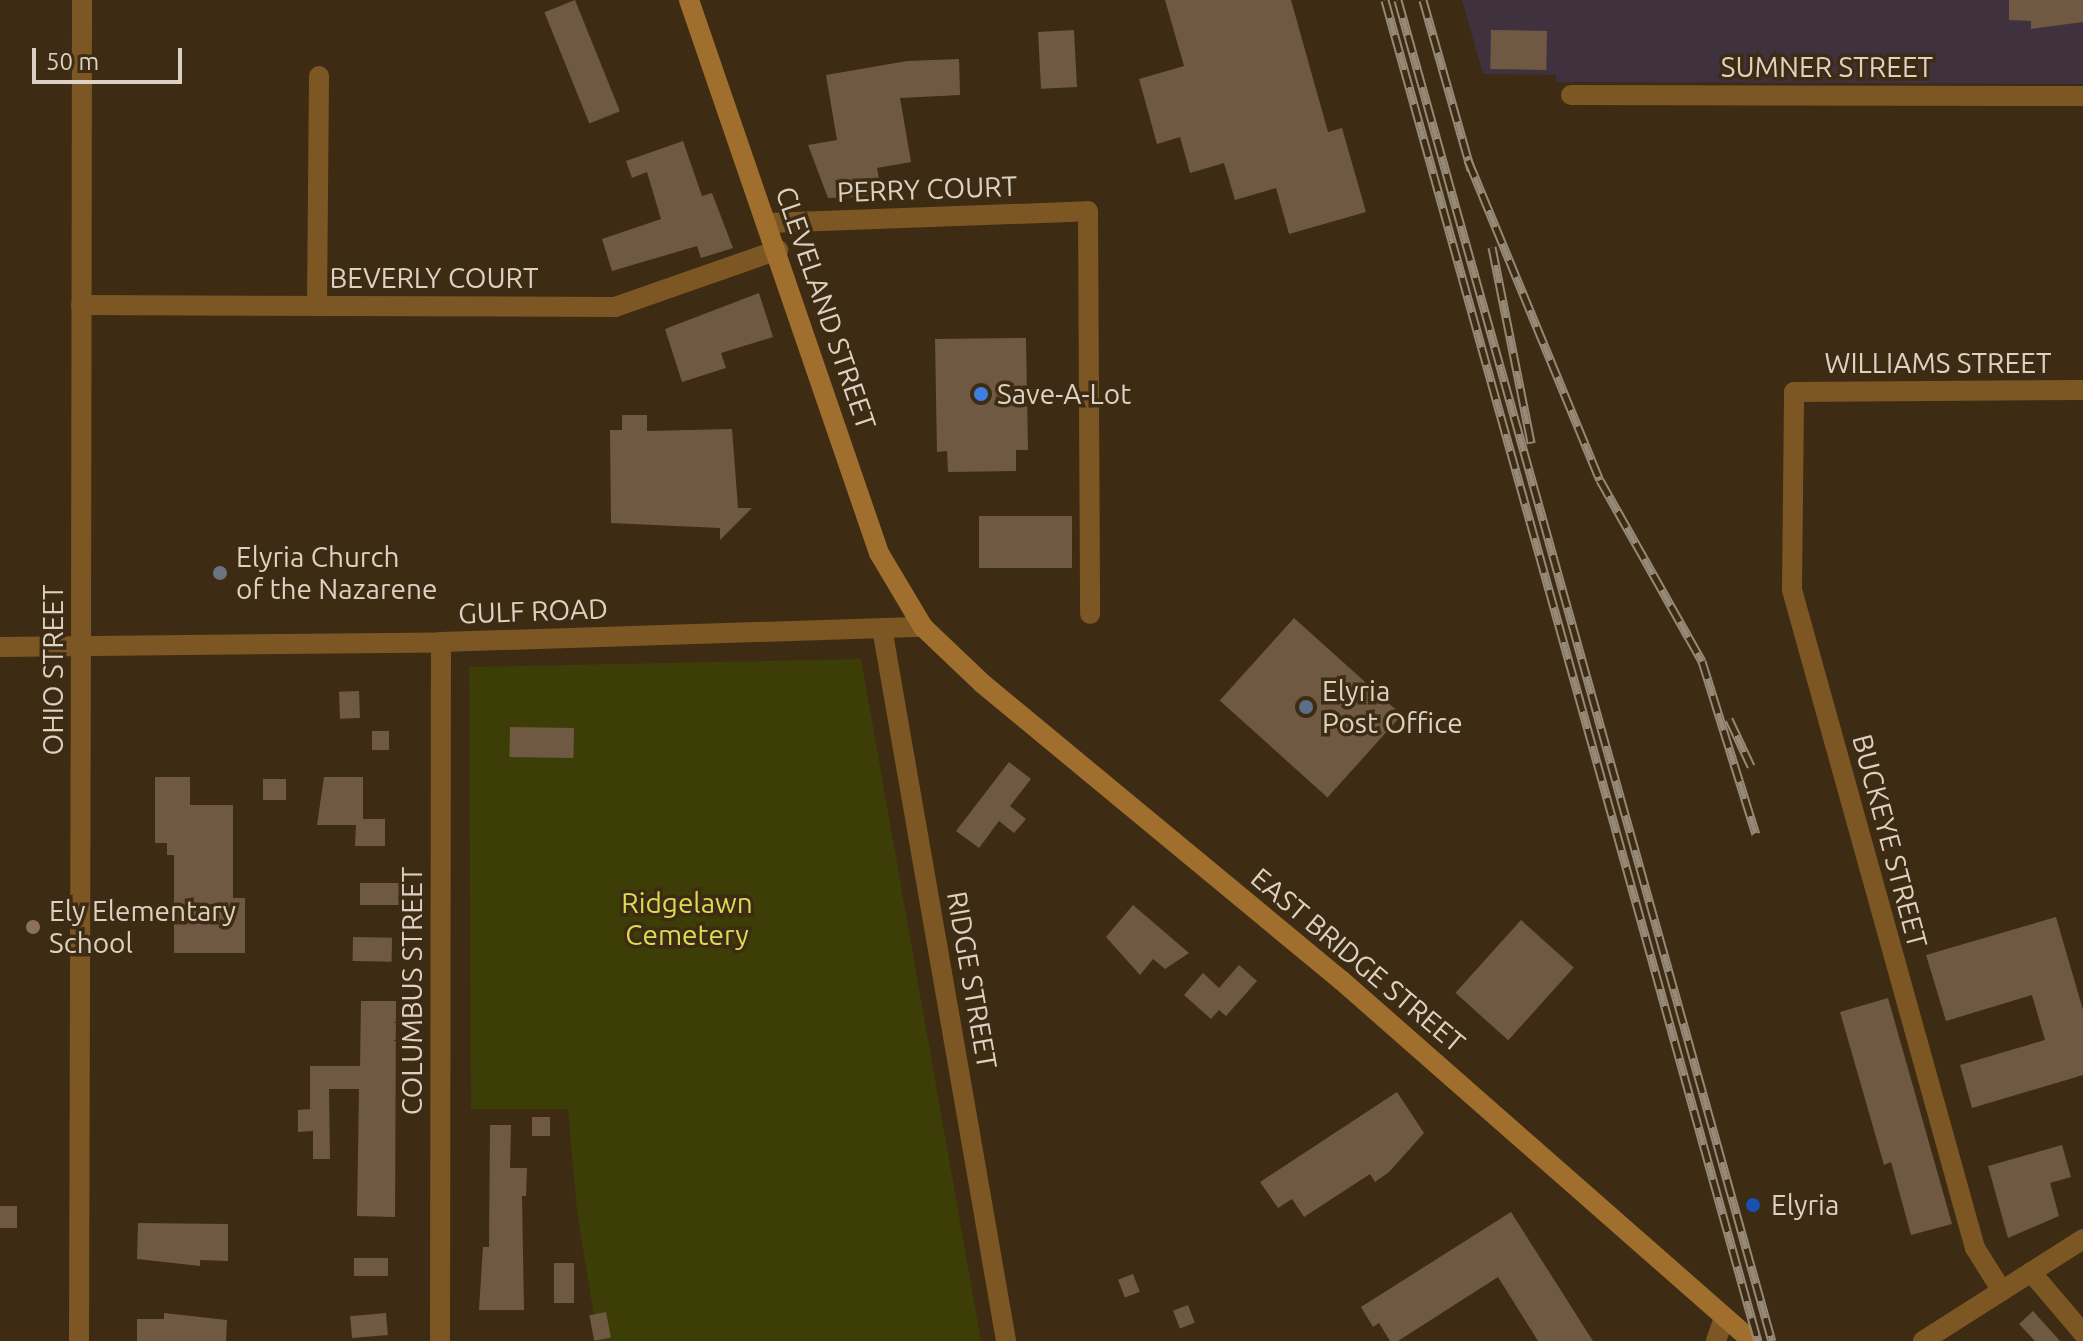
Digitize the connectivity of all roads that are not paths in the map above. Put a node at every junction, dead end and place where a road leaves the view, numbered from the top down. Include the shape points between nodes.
1 (82, 0) edge
2 (689, 0) edge
3 (319, 76) dead end
4 (1571, 95) dead end
5 (2083, 96) edge
6 (768, 223) junction
7 (778, 250) junction
8 (81, 305) junction
9 (317, 306) junction
10 (2083, 390) edge
11 (1794, 392) joint
12 (1090, 614) dead end
13 (923, 627) junction
14 (882, 628) junction
15 (441, 642) junction
16 (81, 646) junction
17 (0, 647) edge
18 (2083, 1239) edge
19 (2031, 1272) junction
20 (2002, 1291) junction
21 (1724, 1318) junction
22 (2083, 1333) edge
23 (79, 1341) edge
24 (440, 1341) edge
25 (1006, 1341) edge
26 (1716, 1341) edge
27 (1752, 1341) edge
28 (1923, 1341) edge

1 - 8 street, OHIO STREET
2 - 6 main road, CLEVELAND STREET
3 - 9 street
4 - 5 street, SUMNER STREET
6 - 7 main road, CLEVELAND STREET
6 - 12 street, PERRY COURT via 1088,211
7 - 9 street, BEVERLY COURT via 615,307
7 - 13 main road, CLEVELAND STREET via 879,553
8 - 9 street, BEVERLY COURT
8 - 16 street, OHIO STREET
10 - 11 street, WILLIAMS STREET
11 - 20 street, BUCKEYE STREET via 1792,590 1975,1248
13 - 14 street, GULF ROAD
13 - 21 main road, EAST BRIDGE STREET via 983,684 1341,980
14 - 15 street, GULF ROAD
14 - 25 street, RIDGE STREET
15 - 16 street, GULF ROAD
15 - 24 street, COLUMBUS STREET
16 - 17 street, GULF ROAD
16 - 23 street, OHIO STREET
18 - 19 street
19 - 20 street
19 - 22 street
20 - 28 street
21 - 26 street
21 - 27 main road, EAST BRIDGE STREET

